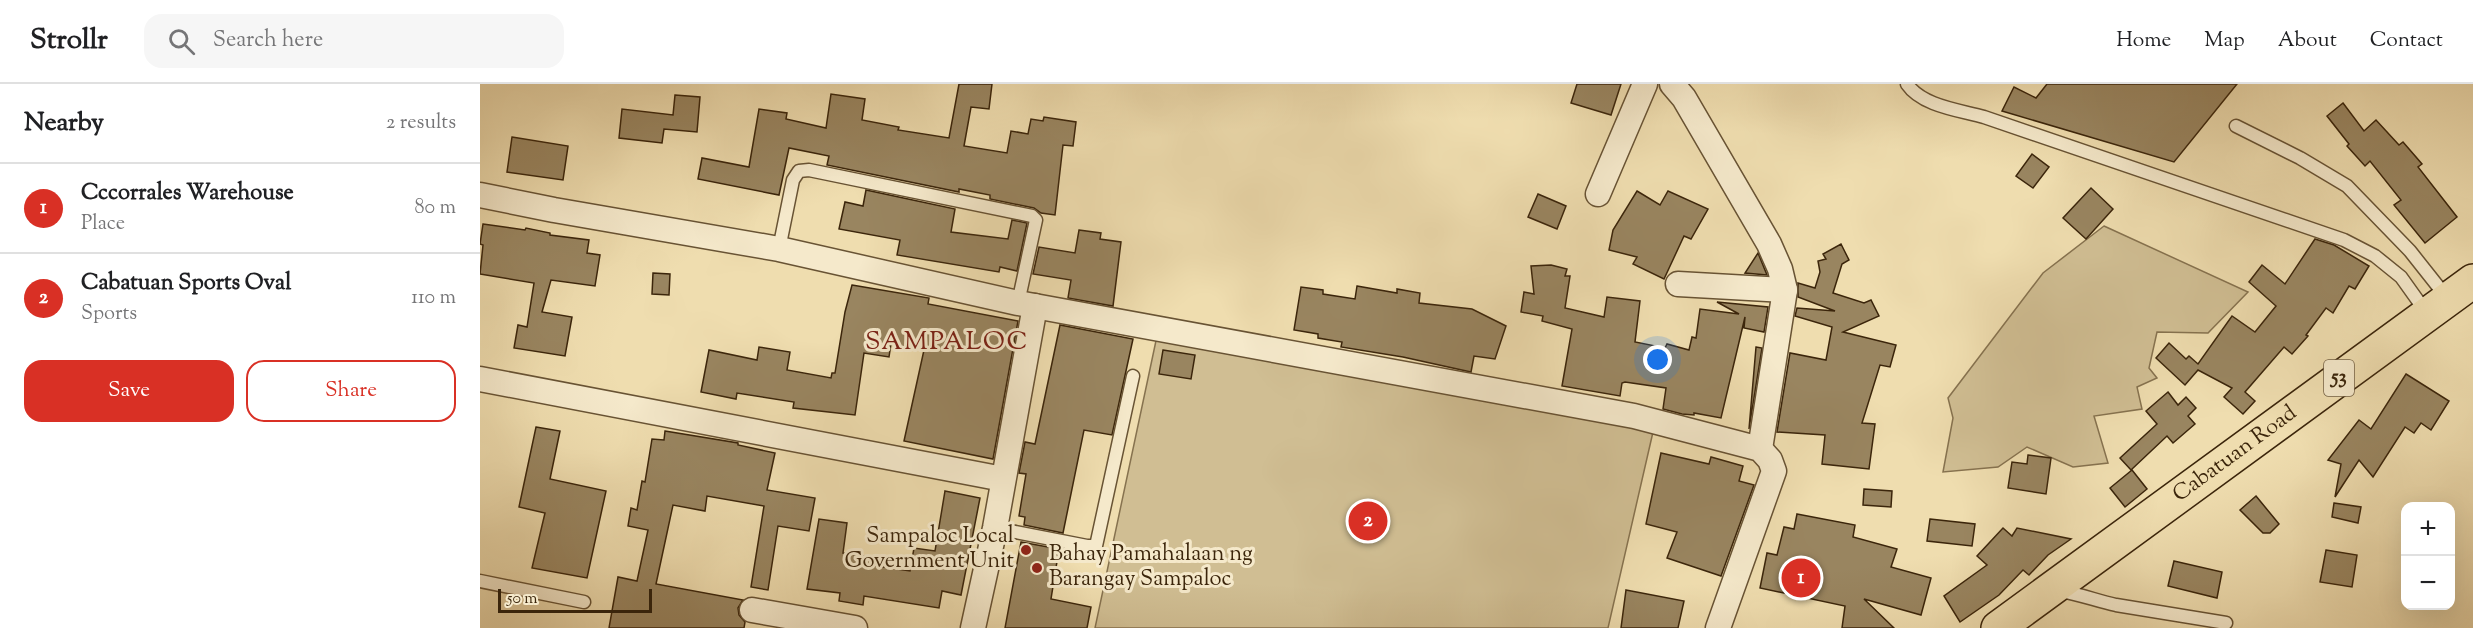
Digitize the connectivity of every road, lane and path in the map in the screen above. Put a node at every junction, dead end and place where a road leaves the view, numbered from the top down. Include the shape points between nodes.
1 (1645, 84) edge
2 (1672, 84) edge
3 (1906, 84) edge
4 (2236, 126) dead end
5 (1598, 194) dead end
6 (480, 195) edge
7 (779, 249) junction
8 (1678, 284) dead end
9 (1785, 290) junction
10 (2450, 298) edge
11 (1027, 304) junction
12 (1133, 376) dead end
13 (480, 379) edge
14 (1760, 449) junction
15 (1003, 479) junction
16 (995, 528) junction
17 (480, 581) edge
18 (2048, 590) junction
19 (584, 602) dead end
20 (752, 610) dead end
21 (2226, 622) dead end
22 (855, 628) edge
23 (973, 628) edge
24 (1718, 628) edge
25 (1998, 628) edge

1 - 5 street
2 - 9 street via 1684,98 1769,244
3 - 10 lane via 1928,100 2344,240 2375,256 2401,277
4 - 10 lane via 2347,186
6 - 7 street
7 - 11 street
7 - 11 lane via 799,171 1032,216 1036,220
8 - 9 street
9 - 14 street
10 - 18 highway, Cabatuan Road / 53
11 - 14 street via 1634,416
11 - 15 street
12 - 16 lane via 1096,546
13 - 15 street
14 - 24 street via 1774,471
15 - 16 street
16 - 23 street
17 - 19 lane
18 - 21 lane
18 - 25 highway, Cabatuan Road / 53
20 - 22 street

